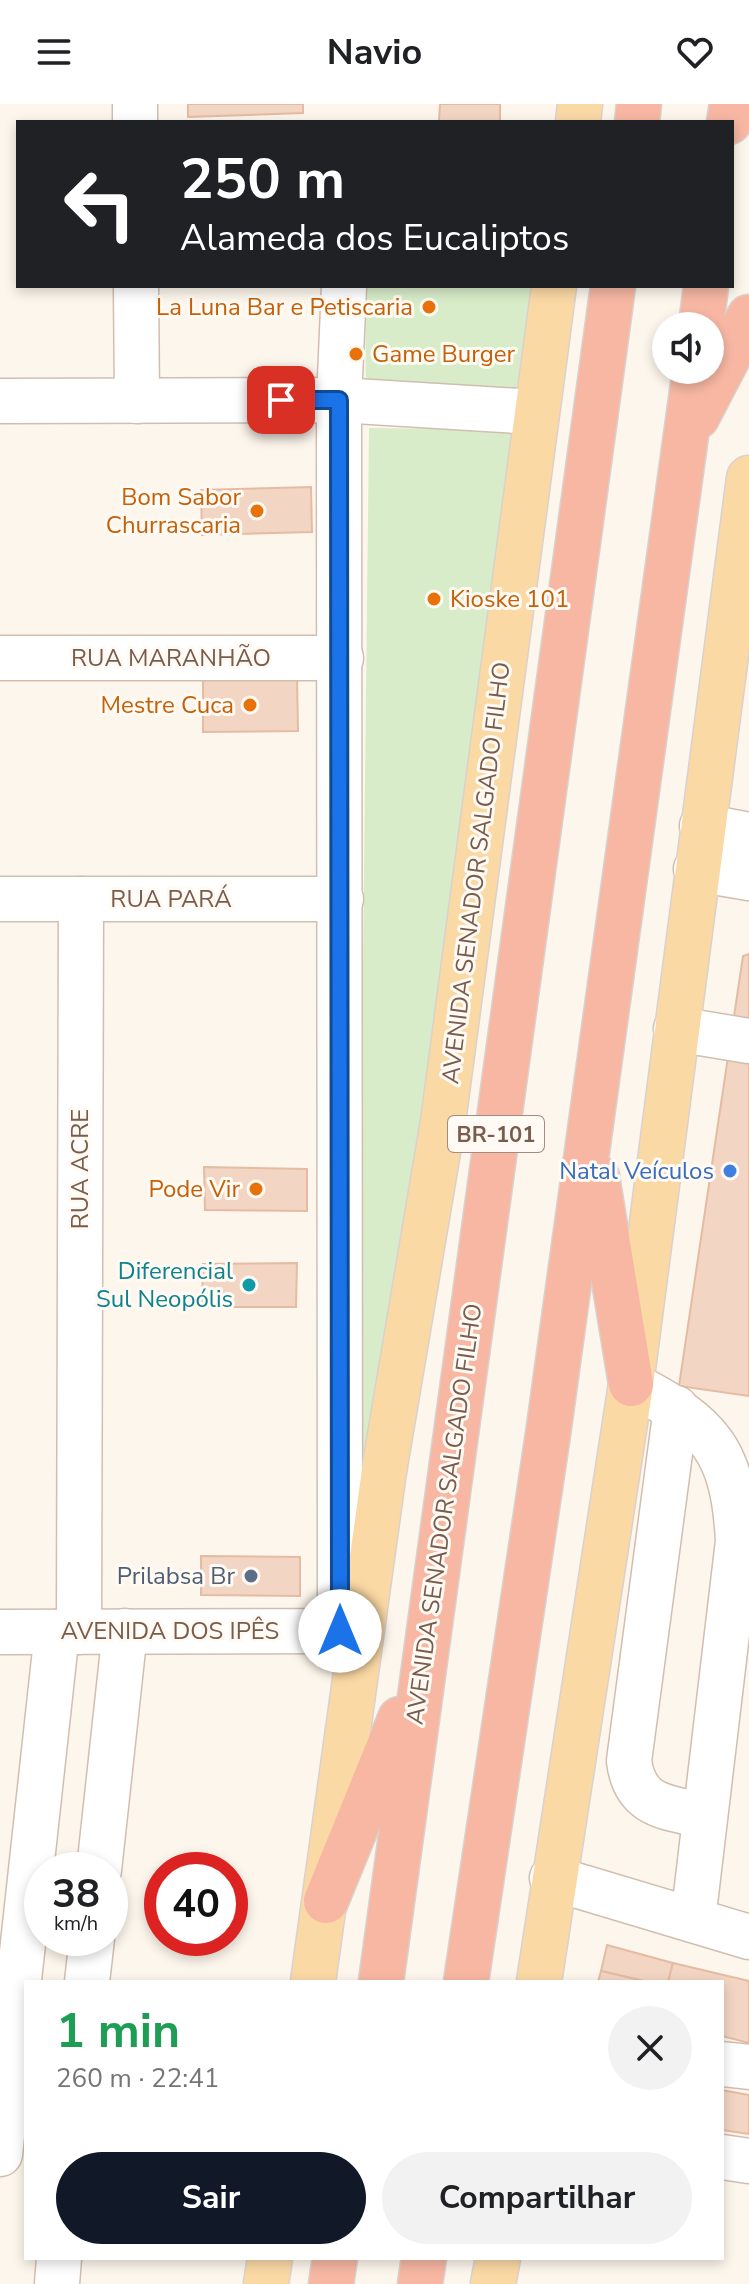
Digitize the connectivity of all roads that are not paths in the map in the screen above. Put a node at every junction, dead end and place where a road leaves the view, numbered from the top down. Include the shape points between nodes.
1 (136, 288) edge
2 (344, 288) edge
3 (554, 288) edge
4 (589, 288) edge
5 (613, 288) edge
6 (706, 288) edge
7 (703, 312) edge
8 (749, 317) edge
9 (693, 384) edge
10 (339, 400) junction
11 (0, 401) edge
12 (137, 401) junction
13 (596, 402) junction
14 (535, 412) junction
15 (685, 440) junction
16 (749, 478) edge
17 (0, 658) edge
18 (341, 658) junction
19 (702, 826) junction
20 (749, 835) edge
21 (696, 869) junction
22 (749, 878) edge
23 (0, 899) edge
24 (81, 899) junction
25 (341, 899) junction
26 (676, 1029) junction
27 (749, 1041) edge
28 (590, 1136) junction
29 (631, 1384) junction
30 (676, 1408) junction
31 (125, 1631) junction
32 (0, 1632) edge
33 (68, 1632) junction
34 (423, 1661) junction
35 (705, 1816) junction
36 (101, 1852) edge
37 (552, 1878) junction
38 (326, 1901) junction
39 (693, 1920) junction
40 (749, 1937) edge
41 (90, 1956) edge
42 (87, 1980) edge
43 (313, 1980) edge
44 (381, 1980) edge
45 (466, 1980) edge
46 (539, 1980) edge
47 (724, 2064) edge
48 (749, 2067) edge
49 (0, 2154) edge
50 (724, 2157) edge
51 (749, 2161) edge
52 (59, 2260) edge
53 (270, 2260) edge
54 (335, 2260) edge
55 (424, 2260) edge
56 (498, 2260) edge
57 (57, 2284) edge
58 (266, 2284) edge
59 (331, 2284) edge
60 (420, 2284) edge
61 (493, 2284) edge

1 - 12 street
2 - 10 street
3 - 14 main road, AVENIDA SENADOR SALGADO FILHO
4 - 13 highway
5 - 13 highway, AVENIDA SENADOR SALGADO FILHO / BR-101
6 - 7 highway
8 - 15 highway
9 - 15 highway
10 - 12 street
10 - 14 street
10 - 18 street
11 - 12 street
13 - 34 highway, AVENIDA SENADOR SALGADO FILHO / BR-101
14 - 38 main road, AVENIDA SENADOR SALGADO FILHO via 443,1122 384,1471
15 - 28 highway
16 - 19 main road
17 - 18 street, RUA MARANHÃO
18 - 25 street
19 - 20 street
19 - 21 main road
21 - 22 street
21 - 26 main road
23 - 24 street, RUA PARÁ
24 - 25 street, RUA PARÁ
24 - 33 street, RUA ACRE
25 - 31 street, AVENIDA DOS IPÊS via 340,1631
26 - 27 street
26 - 29 main road
28 - 29 highway
28 - 45 highway
29 - 30 street
29 - 37 main road
30 - 35 street via 700,1426 723,1458 735,1496 738,1541
30 - 35 street via 629,1761 632,1781 643,1796
31 - 33 street, AVENIDA DOS IPÊS
31 - 36 street
32 - 33 street, AVENIDA DOS IPÊS
33 - 49 street, RUA ACRE
34 - 38 highway
34 - 44 highway, AVENIDA SENADOR SALGADO FILHO / BR-101
35 - 39 street
37 - 39 street
37 - 46 main road
38 - 43 main road, AVENIDA SENADOR SALGADO FILHO
39 - 40 street
41 - 42 street
47 - 48 street
50 - 51 street
52 - 57 street
53 - 58 main road
54 - 59 highway
55 - 60 highway
56 - 61 main road

